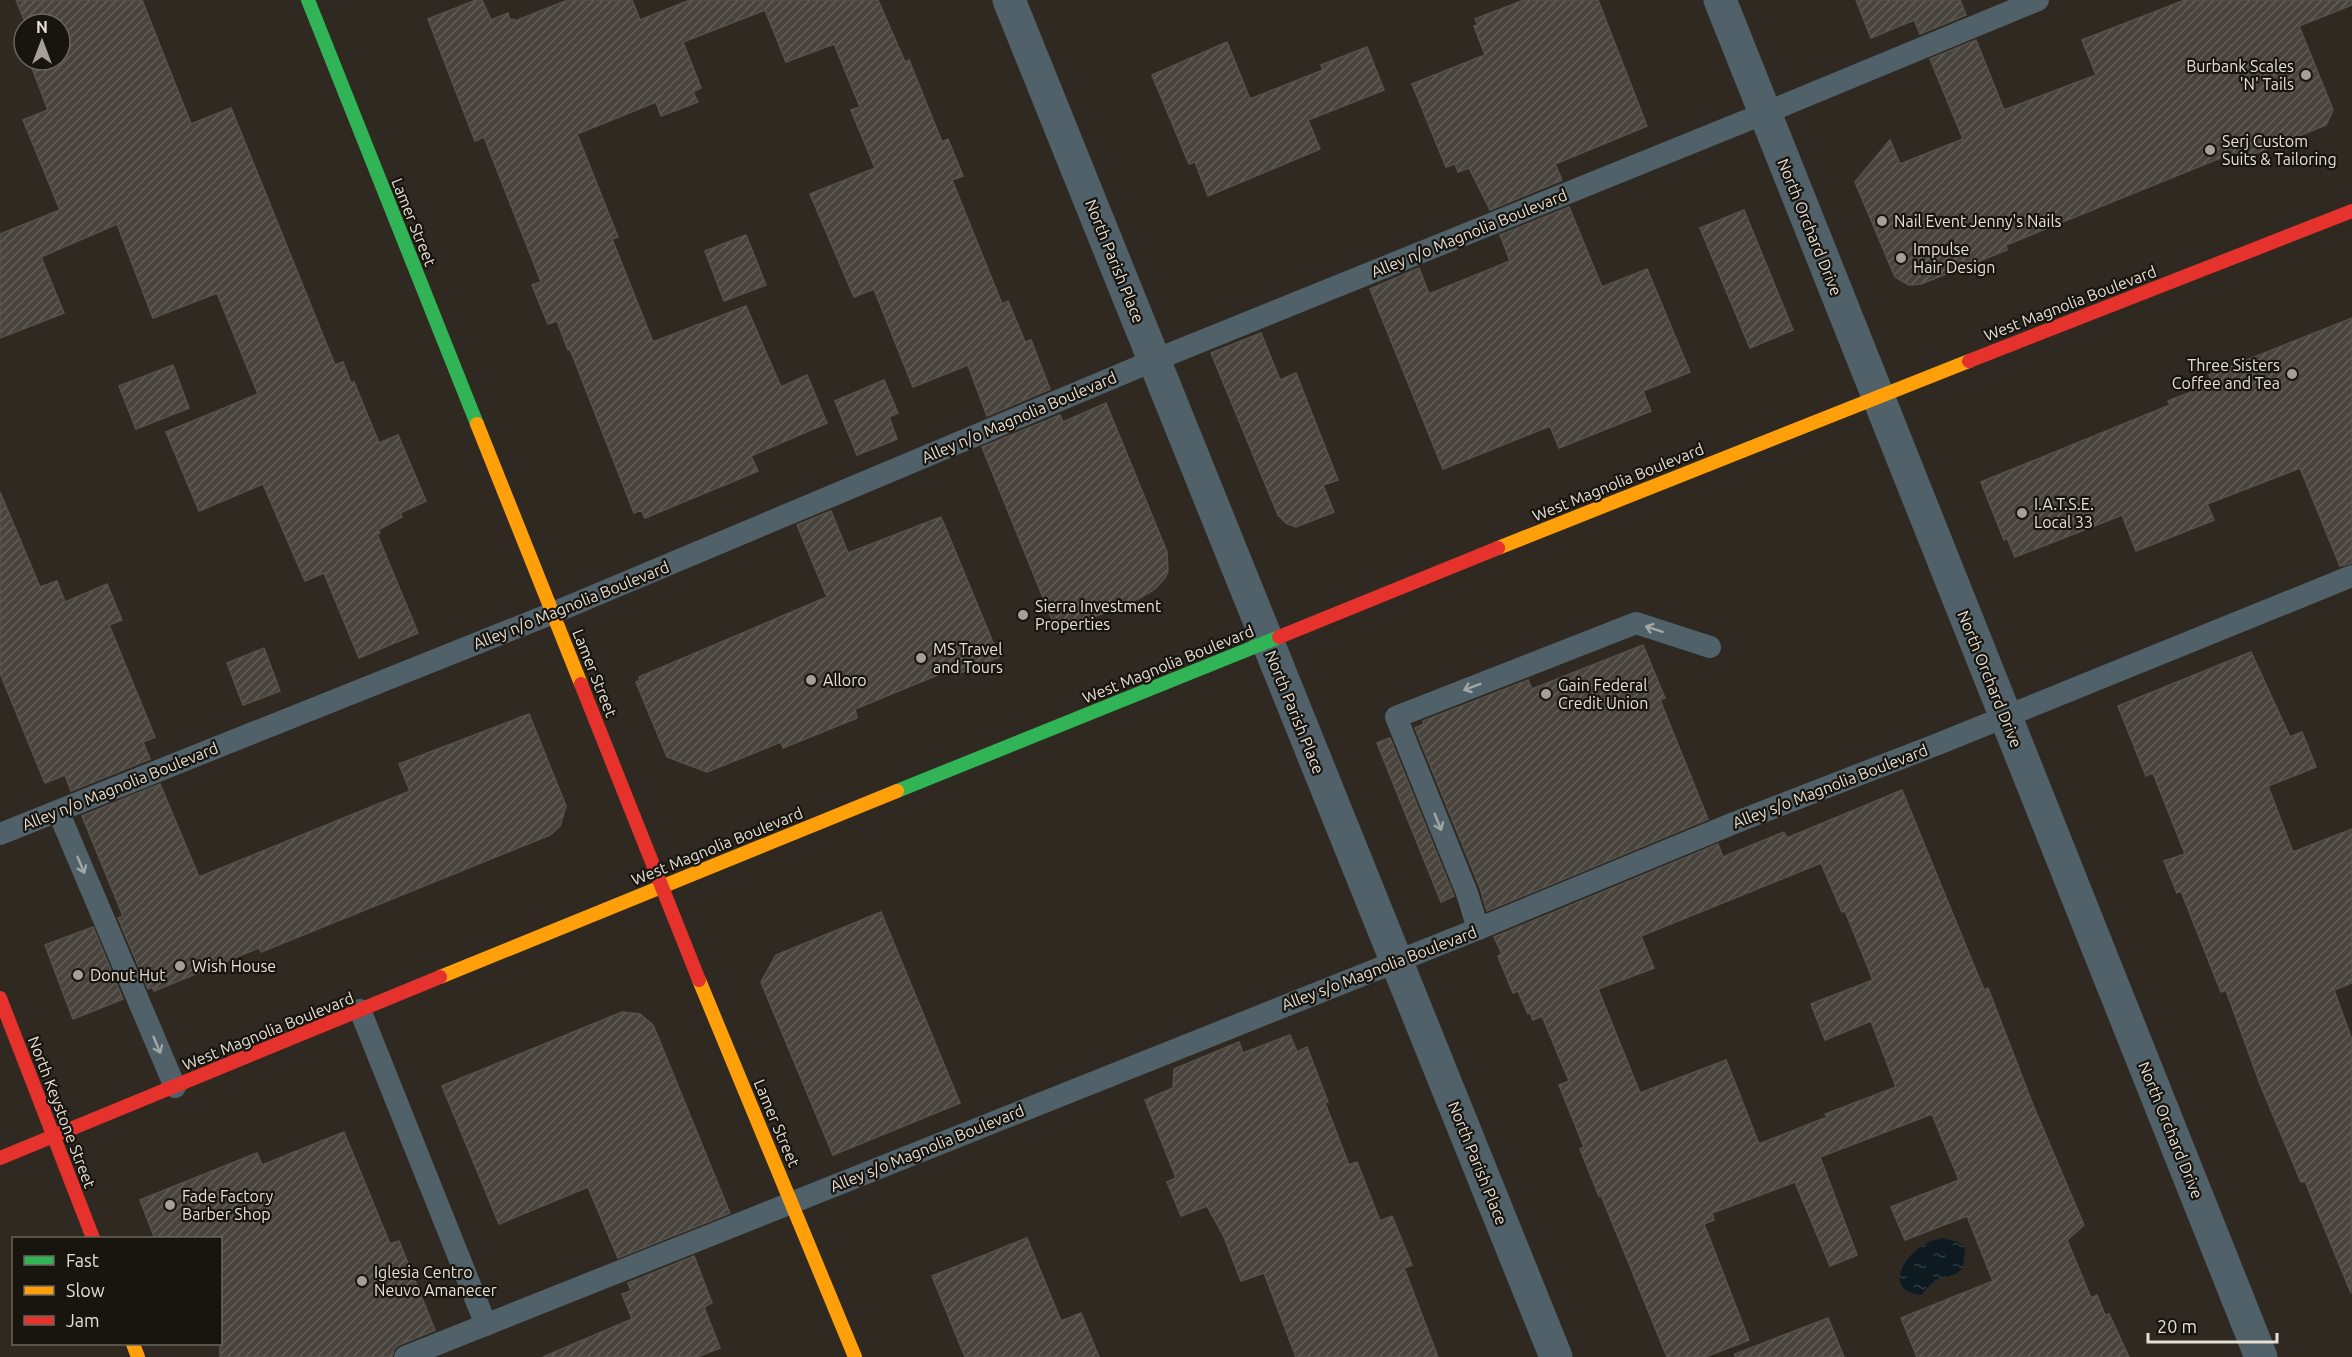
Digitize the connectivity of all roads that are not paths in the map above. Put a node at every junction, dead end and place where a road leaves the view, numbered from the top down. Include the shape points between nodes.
1 (308, 0) edge
2 (1009, 0) edge
3 (1720, 0) edge
4 (2038, 0) edge
5 (1765, 113) junction
6 (2352, 211) edge
7 (1155, 360) junction
8 (1877, 396) junction
9 (2352, 576) edge
10 (553, 613) junction
11 (1267, 642) junction
12 (1710, 647) dead end
13 (2005, 715) junction
14 (58, 811) junction
15 (0, 834) edge
16 (660, 887) junction
17 (1478, 929) junction
18 (1396, 960) junction
19 (0, 998) edge
20 (360, 1010) junction
21 (175, 1087) junction
22 (55, 1136) junction
23 (0, 1158) edge
24 (792, 1202) junction
25 (92, 1237) edge
26 (486, 1324) junction
27 (405, 1357) edge
28 (855, 1357) edge
29 (1556, 1357) edge
30 (2261, 1357) edge

1 - 10 main road, Lamer Street
2 - 7 street, North Parish Place
3 - 5 street, North Orchard Drive
4 - 5 lane, Alley n/o Magnolia Boulevard
5 - 7 lane, Alley n/o Magnolia Boulevard
5 - 8 street, North Orchard Drive
6 - 8 main road, West Magnolia Boulevard
7 - 10 lane, Alley n/o Magnolia Boulevard
7 - 11 street, North Parish Place
8 - 11 main road, West Magnolia Boulevard
8 - 13 street, North Orchard Drive
9 - 13 lane, Alley s/o Magnolia Boulevard
10 - 14 lane, Alley n/o Magnolia Boulevard
10 - 16 main road, Lamer Street
11 - 16 main road, West Magnolia Boulevard
11 - 18 street, North Parish Place
12 -> 17 lane via 1636,623 1396,717
13 - 17 lane, Alley s/o Magnolia Boulevard
13 - 30 street, North Orchard Drive
14 - 15 lane, Alley n/o Magnolia Boulevard
14 -> 21 lane
16 - 20 main road, West Magnolia Boulevard
16 - 24 main road, Lamer Street
17 - 18 lane, Alley s/o Magnolia Boulevard
18 - 24 lane, Alley s/o Magnolia Boulevard
18 - 29 street, North Parish Place
19 - 22 main road, North Keystone Street
20 - 21 main road, West Magnolia Boulevard
20 - 26 lane
21 - 22 main road, West Magnolia Boulevard
22 - 23 main road, West Magnolia Boulevard
22 - 25 main road, North Keystone Street
24 - 26 lane, Alley s/o Magnolia Boulevard
24 - 28 main road, Lamer Street
26 - 27 lane, Alley s/o Magnolia Boulevard

